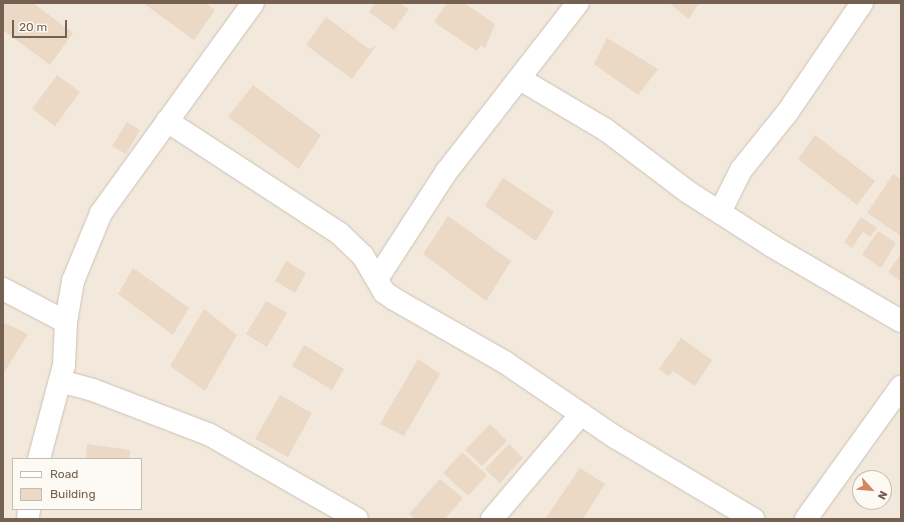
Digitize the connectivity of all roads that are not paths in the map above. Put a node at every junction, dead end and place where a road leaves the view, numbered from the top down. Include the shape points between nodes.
1 (253, 3) edge
2 (578, 3) edge
3 (862, 3) edge
4 (520, 79) junction
5 (167, 121) junction
6 (720, 212) junction
7 (377, 279) junction
8 (3, 289) edge
9 (901, 321) edge
10 (66, 322) junction
11 (60, 381) junction
12 (901, 387) edge
13 (581, 414) junction
14 (39, 458) edge
15 (357, 519) edge
16 (492, 519) edge
17 (753, 519) edge
18 (806, 519) edge

1 - 5 street
2 - 4 street
3 - 6 street via 787,113 741,170
4 - 6 street via 606,130
4 - 7 street via 447,171
5 - 7 street via 339,233 364,256
5 - 10 street via 101,213 73,281
6 - 9 street
7 - 13 street via 394,299 506,362
8 - 10 street
10 - 11 street via 64,365
11 - 14 street
11 - 15 street via 93,390 210,435
12 - 18 street
13 - 16 street
13 - 17 street

